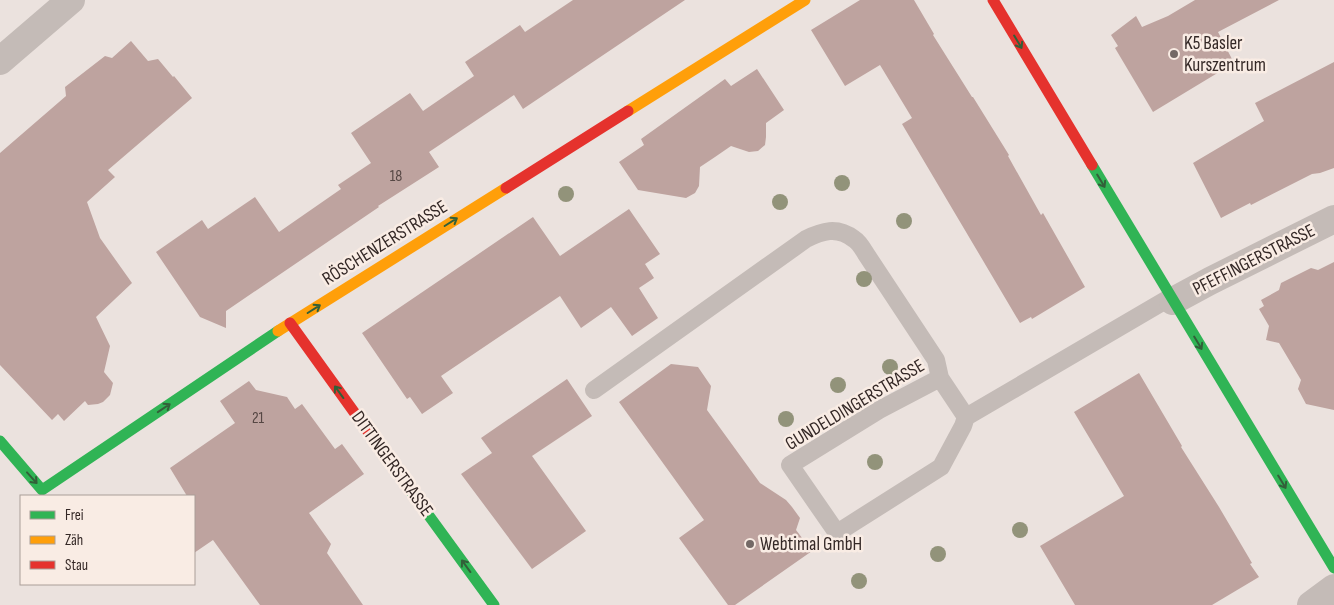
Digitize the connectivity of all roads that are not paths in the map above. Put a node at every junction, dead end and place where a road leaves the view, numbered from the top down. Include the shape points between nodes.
1 (70, 0) edge
2 (805, 0) edge
3 (993, 0) edge
4 (0, 61) edge
5 (1334, 219) edge
6 (1172, 299) junction
7 (290, 323) junction
8 (940, 378) junction
9 (594, 390) dead end
10 (966, 417) junction
11 (0, 441) edge
12 (1334, 568) edge
13 (1334, 588) edge
14 (494, 605) edge
15 (1311, 605) edge

1 - 4 street
7 -> 2 street, RÖSCHENZERSTRASSE
3 -> 6 street
5 - 6 street, PFEFFINGERSTRASSE
6 - 10 lane
6 -> 12 street
11 -> 7 street, RÖSCHENZERSTRASSE via 42,490
14 -> 7 street, DITTINGERSTRASSE
8 - 9 lane via 936,360 866,254 854,239 837,230 820,232 806,239
8 - 10 lane, GUNDELDINGERSTRASSE
8 - 10 lane, GUNDELDINGERSTRASSE via 790,465 838,533 941,467
13 - 15 street

